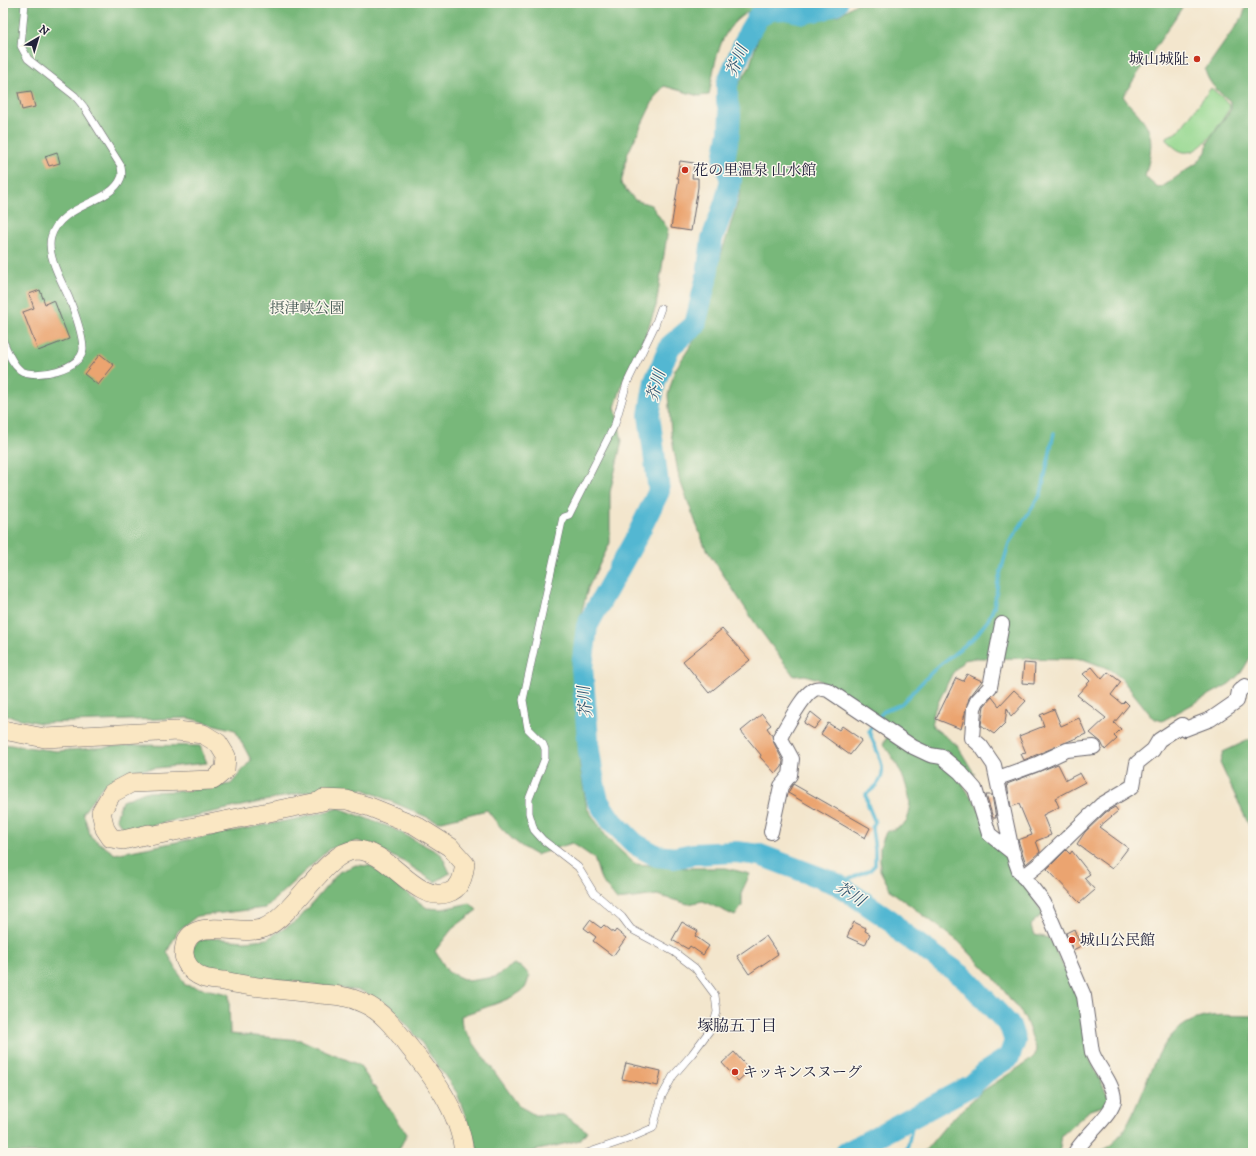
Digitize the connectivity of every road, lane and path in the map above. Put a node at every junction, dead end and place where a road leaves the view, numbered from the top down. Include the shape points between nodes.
1 (26, 3) edge
2 (660, 308) dead end
3 (3, 341) edge
4 (1002, 624) dead end
5 (1245, 686) dead end
6 (3, 730) edge
7 (1094, 747) dead end
8 (998, 778) junction
9 (771, 832) dead end
10 (1012, 853) junction
11 (1023, 878) junction
12 (464, 1153) edge
13 (587, 1153) edge
14 (1075, 1153) edge

1 - 3 lane via 21,46 28,59 75,96 84,107 121,166 122,177 115,187 68,214 54,230 51,239 57,274 78,325 83,349 78,360 70,367 34,375 26,373 13,362
2 - 13 lane via 655,325 627,383 615,424 569,515 563,517 523,700 528,730 545,749 545,758 529,800 529,813 534,830 578,867 594,893 622,917 631,929 674,952 695,968 714,995 717,1012 713,1026 673,1076 662,1096 653,1128
4 - 8 street via 990,687 977,701 971,728 972,738 982,746 994,765
5 - 11 street via 1239,691 1237,701 1211,720 1186,729 1182,724 1159,740 1153,750 1137,763 1133,786 1101,805
6 - 12 street via 46,738 177,731 203,734 218,743 226,756 225,770 213,780 131,783 112,793 101,812 105,829 111,838 123,840 149,834 150,836 323,799 347,800 370,807 415,825 450,847 465,864 463,880 454,891 439,895 426,893 372,853 356,850 341,854 277,920 264,928 251,931 211,928 197,931 187,941 183,952 187,965 201,977 243,985 345,996 376,1010 394,1028 437,1083 463,1138
7 - 8 street via 1067,750
8 - 10 street
9 - 10 street via 781,786 790,775 792,759 780,737 804,698 813,690 820,688 828,690 913,747 930,755 942,757 960,772 975,789 989,834
10 - 11 street
11 - 14 street via 1044,903 1084,996 1092,1052 1114,1099 1112,1109 1079,1145

